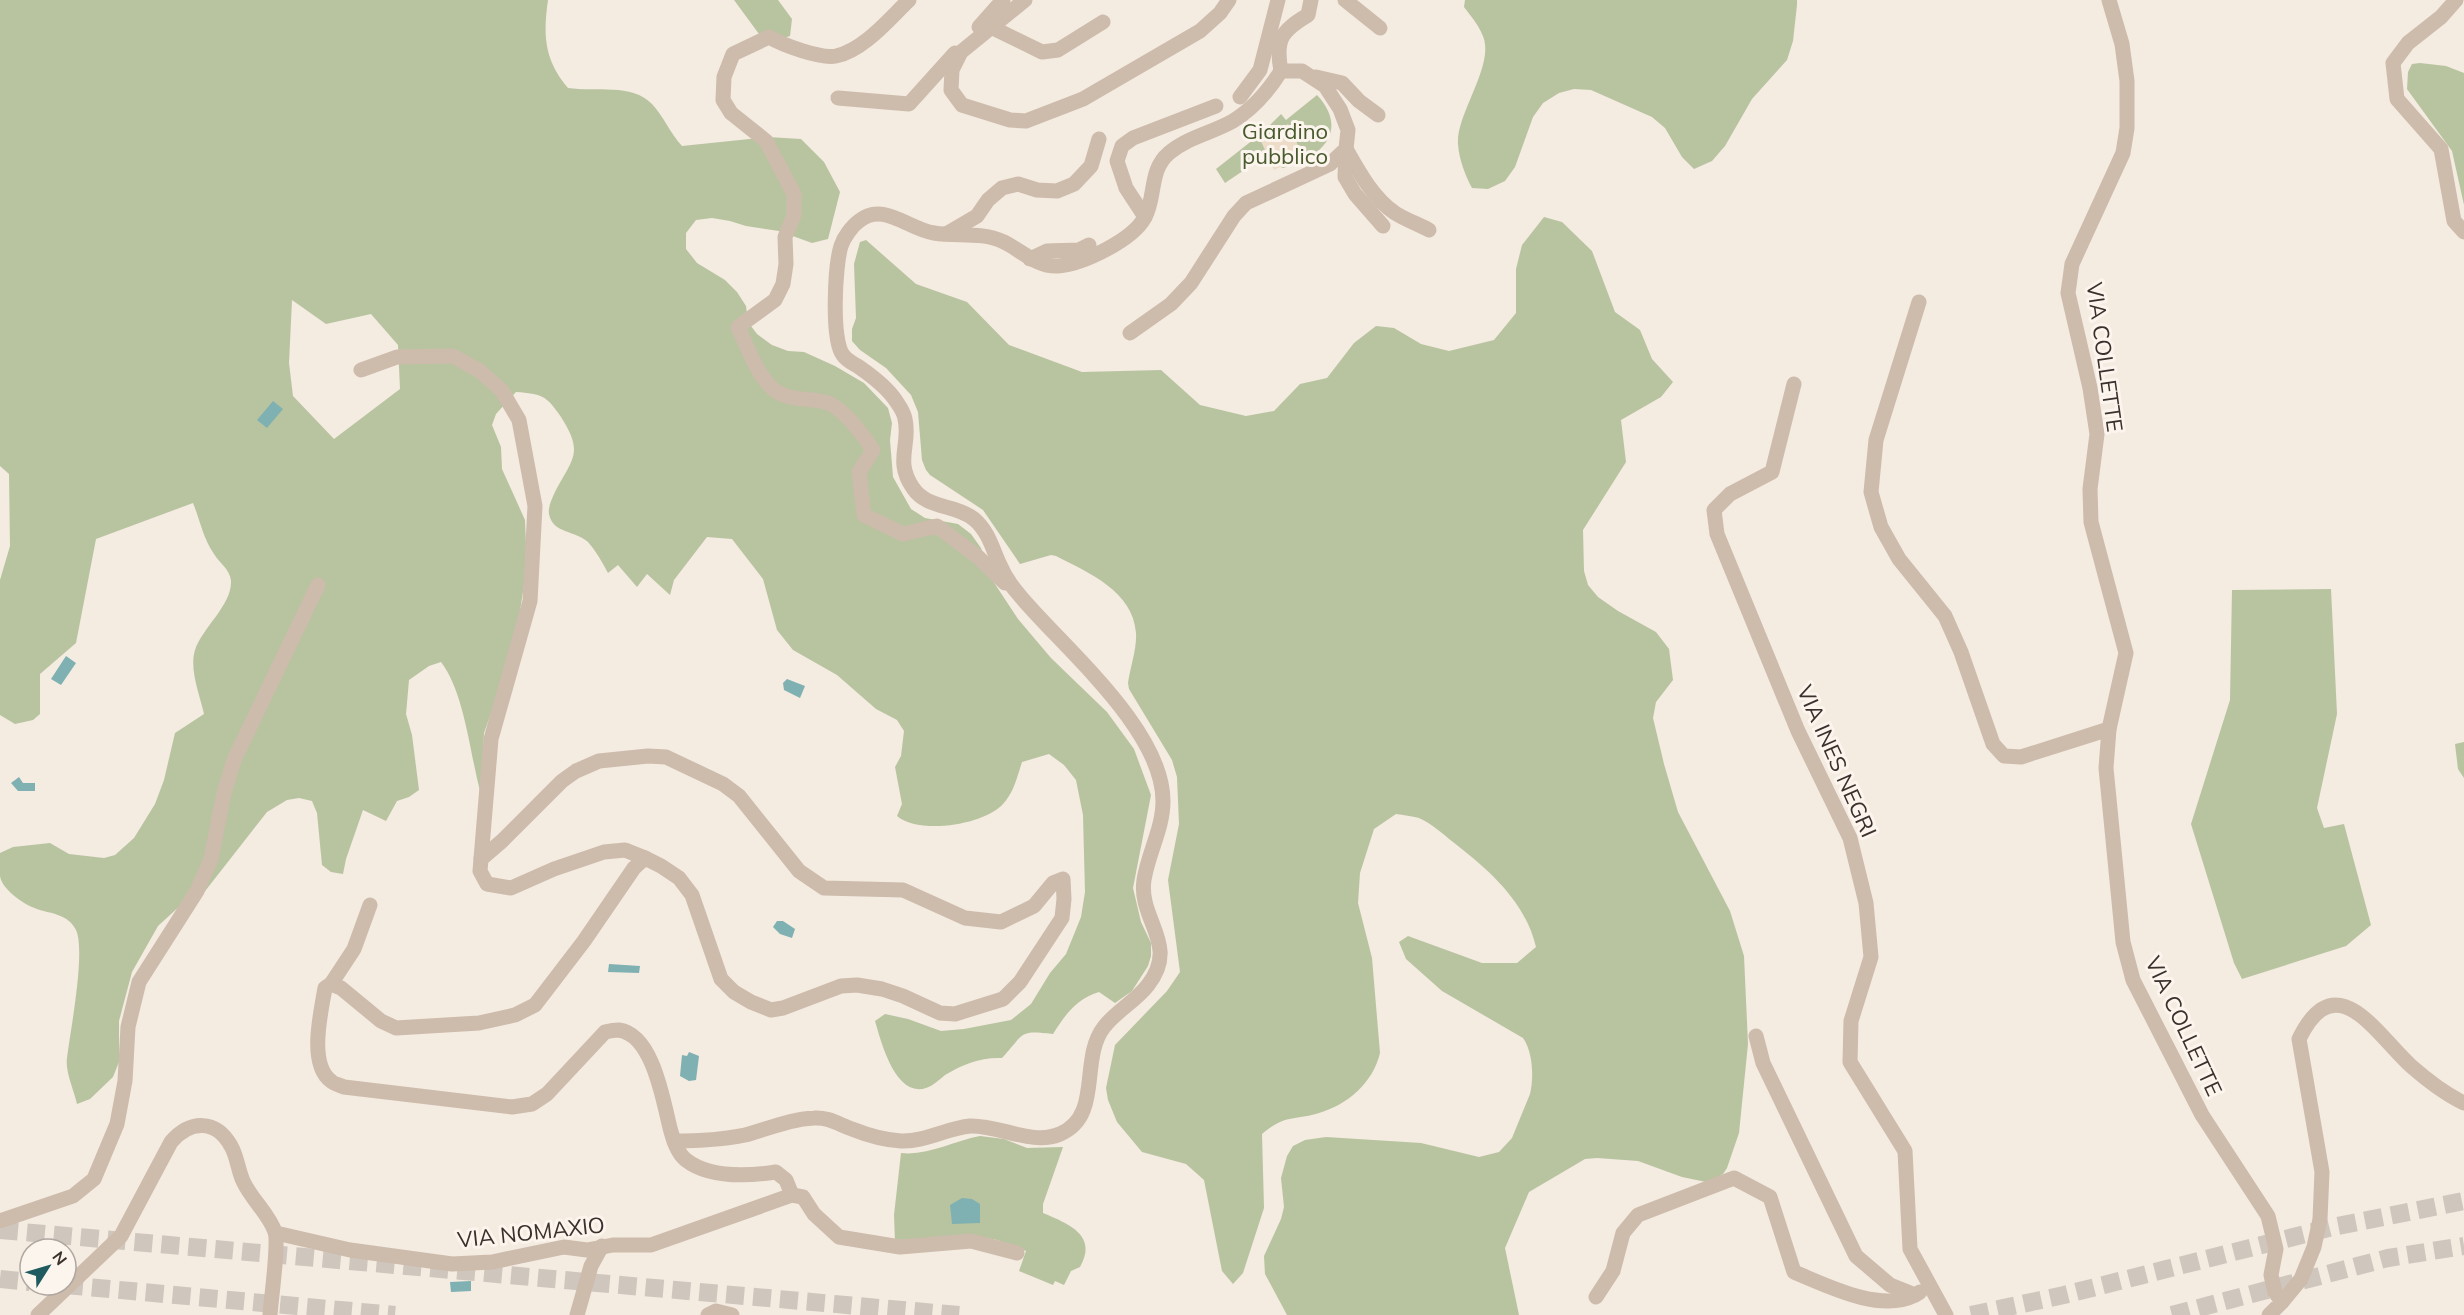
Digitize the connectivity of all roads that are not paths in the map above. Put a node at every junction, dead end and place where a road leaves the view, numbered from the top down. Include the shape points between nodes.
1 (909, 0) edge
2 (1003, 0) edge
3 (1229, 0) edge
4 (1278, 0) edge
5 (1311, 0) edge
6 (1345, 0) edge
7 (2109, 0) edge
8 (2456, 0) edge
9 (1022, 1) edge
10 (1103, 22) dead end
11 (991, 27) junction
12 (1380, 28) dead end
13 (1281, 70) junction
14 (1309, 76) junction
15 (1240, 96) dead end
16 (838, 98) dead end
17 (1216, 106) dead end
18 (1378, 115) dead end
19 (1099, 139) dead end
20 (1346, 149) junction
21 (1145, 218) junction
22 (1383, 226) dead end
23 (1429, 230) dead end
24 (2464, 232) edge
25 (948, 233) junction
26 (1089, 245) dead end
27 (1030, 258) junction
28 (1919, 302) dead end
29 (1130, 333) dead end
30 (361, 370) dead end
31 (1794, 384) dead end
32 (318, 585) dead end
33 (1021, 597) junction
34 (2109, 729) junction
35 (645, 858) junction
36 (481, 859) junction
37 (370, 905) dead end
38 (331, 984) junction
39 (1756, 1036) dead end
40 (2464, 1103) edge
41 (674, 1141) junction
42 (792, 1195) junction
43 (0, 1221) edge
44 (276, 1233) junction
45 (602, 1246) junction
46 (1017, 1252) dead end
47 (1930, 1287) junction
48 (1915, 1295) junction
49 (1596, 1297) dead end
50 (2282, 1302) junction
51 (38, 1315) edge
52 (270, 1315) edge
53 (577, 1315) edge
54 (708, 1315) edge
55 (732, 1315) edge
56 (1946, 1315) edge
57 (2270, 1315) edge

1 - 33 street via 858,46 834,56 806,52 769,37 733,54 724,77 723,100 730,113 766,141 794,194 794,215 785,237 783,284 775,300 738,327 773,388 799,400 828,402 858,427 873,450 859,472 864,515 903,534 937,526
2 - 16 street via 909,104
3 - 11 street via 1200,31 1083,99 1026,121 962,105 951,90 952,70 961,52
4 - 15 street via 1260,70
5 - 13 street via 1308,15 1289,26 1277,48
6 - 12 street
7 - 34 street, VIA COLLETTE via 2124,53 2127,128 2123,153 2072,264 2068,293 2097,434 2090,489 2091,522 2126,653
8 - 24 street via 2408,43 2393,63 2397,99 2441,149 2454,221
9 - 11 street
10 - 11 street via 1058,50 1042,52
13 - 14 street via 1302,70
13 - 21 street via 1270,90 1234,121 1191,139 1158,165
14 - 18 street via 1342,82
14 - 20 street via 1325,86 1340,109 1348,130
17 - 21 street via 1133,138 1122,146 1117,161 1126,188
19 - 25 street via 1090,166 1074,184 1057,191 1018,184 1002,188 977,216
20 - 22 street via 1345,177
20 - 23 street via 1382,201 1395,213
20 - 29 street via 1330,164 1246,203 1191,283 1171,304
21 - 27 street via 1128,236 1080,262 1050,266
25 - 27 street via 979,234 1002,241
25 - 33 street via 934,233 879,212 862,218 842,243 837,269 835,340 844,358 894,398 905,419 903,467 914,490 931,504 972,517 986,534
26 - 27 street
28 - 34 street via 1876,440 1871,492 1881,527 1899,559 1945,616 1993,744 2004,756 2021,757
30 - 36 street via 397,357 453,356 480,371 502,391 519,420 535,506 530,601 491,739
31 - 47 street, VIA INES NEGRI via 1772,472 1731,494 1714,510 1717,534 1798,731 1850,838 1866,903 1871,957 1851,1021 1850,1062 1905,1151 1910,1249
32 - 43 street via 234,760 211,859 197,891 139,982 128,1027 125,1081 117,1124 94,1179 74,1196
33 - 41 street via 1123,710 1161,779 1161,819 1144,881 1144,900 1161,945 1160,965 1144,991 1103,1028 1090,1062 1082,1116 1070,1129 1053,1137 971,1126 906,1142 850,1129 824,1117 806,1118 742,1136
34 - 50 street, VIA COLLETTE via 2106,768 2117,894 2133,980 2202,1115 2268,1216 2276,1249 2271,1275
35 - 36 street via 625,850 604,852 512,888 487,884 480,871
35 - 36 street via 679,878 692,895 721,979 742,997 771,1010 841,986 882,989 940,1013 955,1014 1003,999 1020,982 1062,918 1063,879 1053,883 1034,906 1001,922 965,918 903,890 824,888 799,871 731,790 666,757 599,762 576,771
35 - 38 street via 535,1005 515,1015 479,1023 396,1028
37 - 38 street via 354,949
38 - 41 street via 325,988 318,1019 318,1059 330,1081 344,1087 512,1107 532,1104 547,1094 605,1032 619,1030 642,1045 652,1062
39 - 48 street via 1763,1063 1856,1256 1890,1285
40 - 50 street via 2411,1065 2365,1018 2344,1005 2321,1008 2309,1020 2299,1039 2322,1172 2320,1219 2301,1279
41 - 42 street via 683,1158 702,1168 742,1176 776,1172 782,1175
42 - 45 street, VIA NOMAXIO via 651,1245
42 - 46 street via 803,1197 814,1214 839,1237 900,1247 971,1240
44 - 45 street, VIA NOMAXIO via 350,1250 452,1264 492,1262 564,1247 587,1250
44 - 51 street via 243,1181 232,1147 222,1134 212,1128 189,1127 171,1142 121,1236
44 - 52 street
45 - 53 street via 591,1266
47 - 48 street
47 - 56 street, VIA INES NEGRI
48 - 49 street via 1903,1301 1879,1302 1794,1272 1770,1197 1734,1178 1638,1215 1623,1233 1612,1271
50 - 57 street
54 - 55 street via 716,1311

